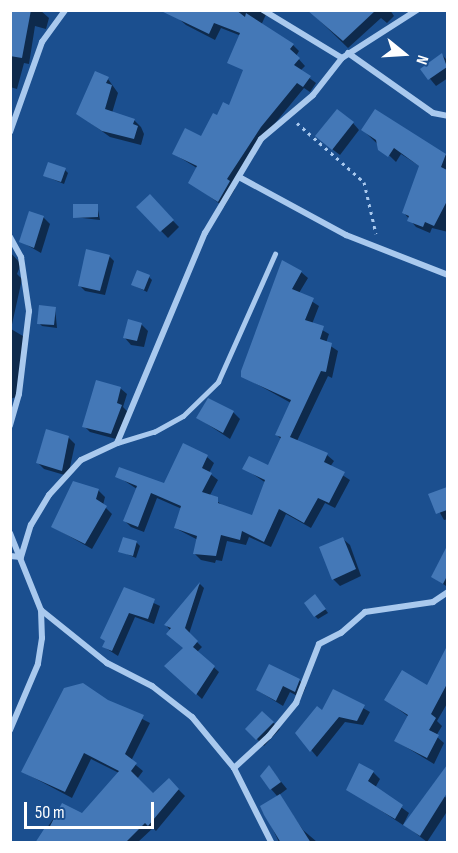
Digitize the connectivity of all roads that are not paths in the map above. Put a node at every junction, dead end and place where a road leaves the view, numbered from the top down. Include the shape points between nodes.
1 (65, 10) edge
2 (263, 10) edge
3 (417, 10) edge
4 (348, 53) junction
5 (342, 58) junction
6 (447, 116) edge
7 (10, 132) edge
8 (240, 177) junction
9 (10, 237) edge
10 (275, 254) dead end
11 (447, 275) edge
12 (10, 426) edge
13 (117, 443) junction
14 (10, 532) edge
15 (10, 556) edge
16 (21, 557) junction
17 (447, 592) edge
18 (41, 610) junction
19 (10, 729) edge
20 (234, 768) junction
21 (271, 843) edge

1 - 7 street via 42,42
2 - 5 street
3 - 4 street
4 - 5 street
4 - 6 street via 433,113
5 - 8 street via 313,95 261,139
8 - 11 street via 346,235
8 - 13 street via 205,233
9 - 12 street via 21,257 29,311 19,394
10 - 13 lane via 218,382 183,416 154,432
13 - 16 street via 81,460 49,495 30,525
14 - 16 street
15 - 16 street
16 - 18 street
17 - 20 street via 433,602 365,612 341,633 319,644 296,703 269,736
18 - 19 street via 38,664
18 - 20 street via 106,663 152,686 192,717
20 - 21 street

